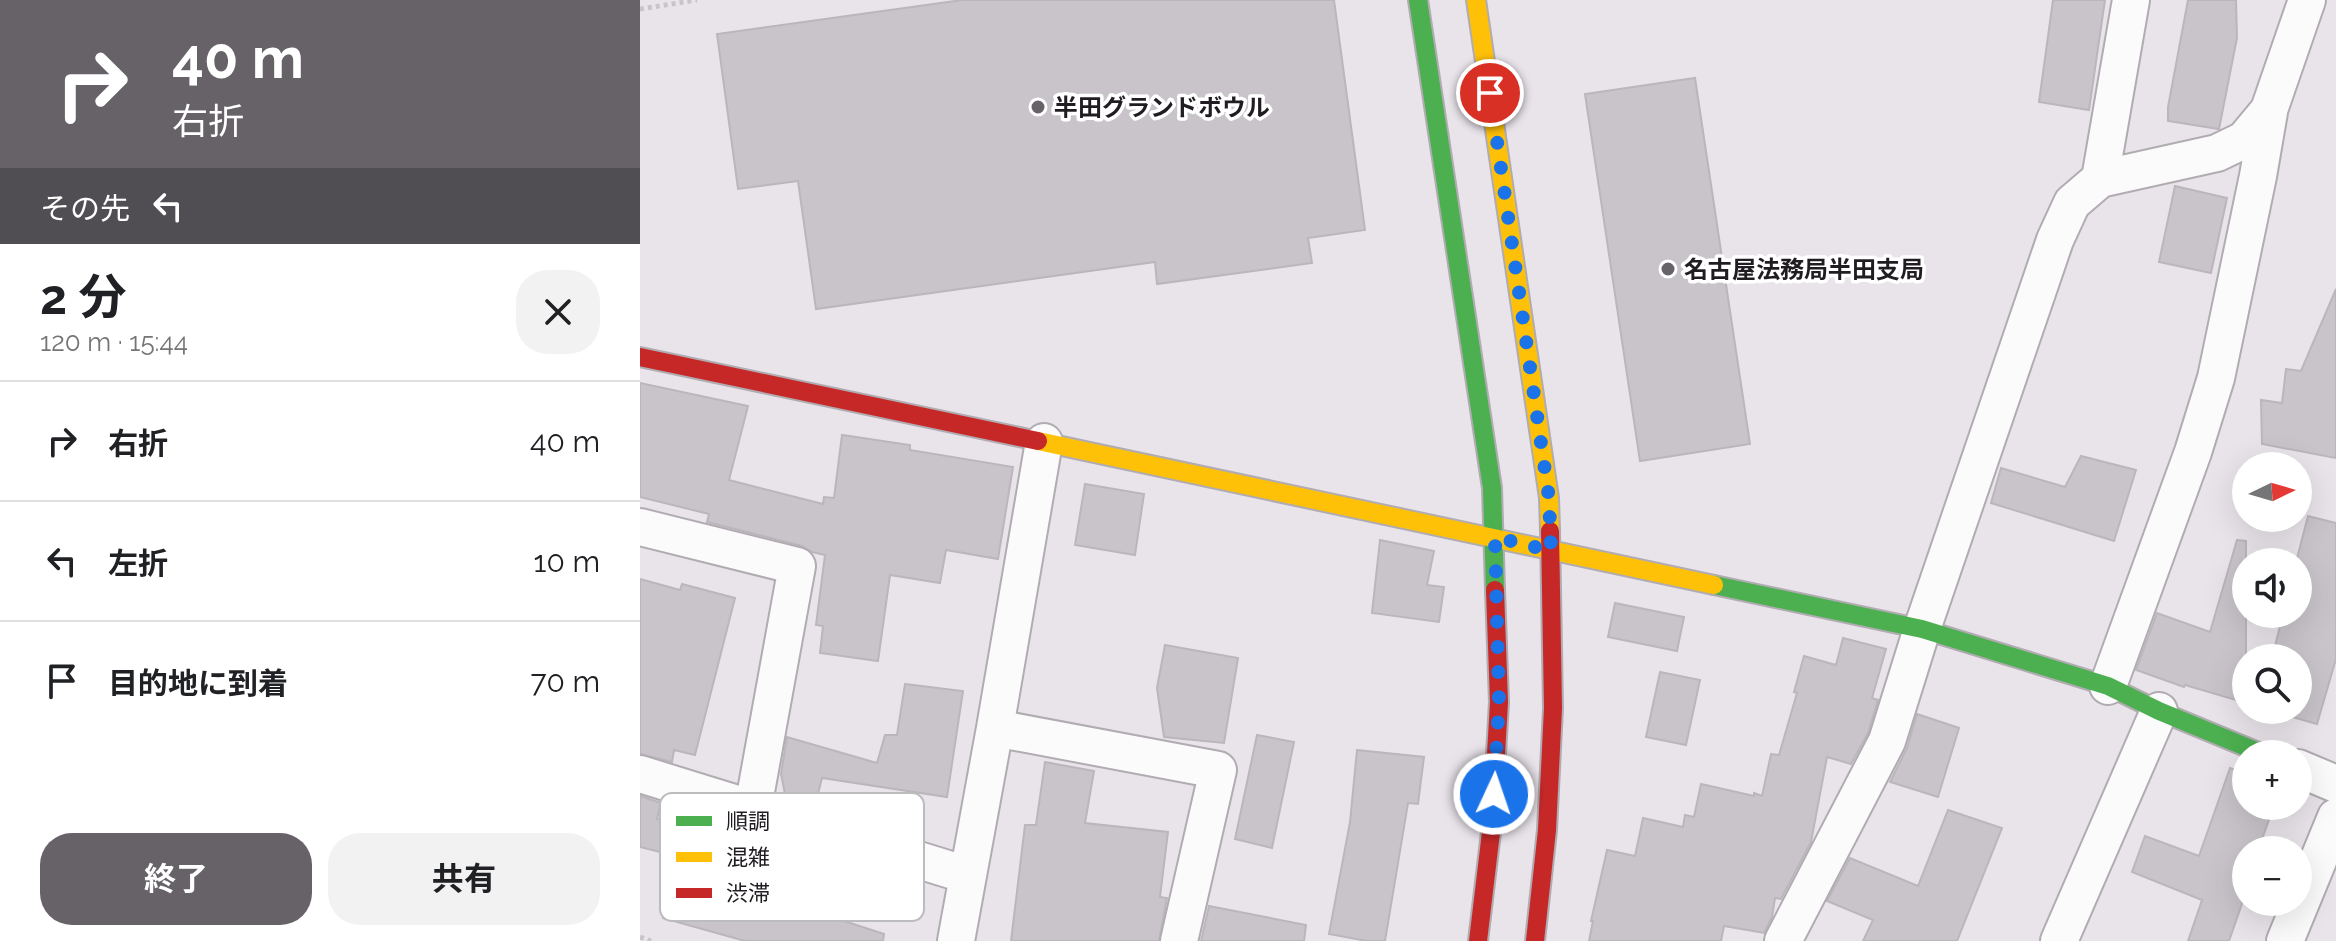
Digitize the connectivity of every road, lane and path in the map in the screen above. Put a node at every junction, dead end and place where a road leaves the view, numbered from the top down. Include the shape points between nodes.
1 (697, 0) edge
2 (1418, 0) edge
3 (1476, 0) edge
4 (2131, 0) edge
5 (2307, 0) edge
6 (682, 1) edge
7 (640, 9) edge
8 (2269, 110) junction
9 (2100, 179) junction
10 (640, 357) edge
11 (1044, 442) junction
12 (640, 527) edge
13 (1495, 537) junction
14 (1551, 551) junction
15 (1922, 629) junction
16 (2108, 686) junction
17 (2159, 711) junction
18 (995, 728) junction
19 (2232, 741) edge
20 (640, 774) edge
21 (2312, 774) edge
22 (2336, 784) edge
23 (703, 793) edge
24 (756, 793) edge
25 (2336, 817) edge
26 (924, 862) edge
27 (967, 875) junction
28 (640, 937) edge
29 (651, 941) edge
30 (956, 941) edge
31 (1179, 941) edge
32 (1478, 941) edge
33 (1535, 941) edge
34 (1783, 941) edge
35 (2059, 941) edge
36 (2285, 941) edge

1 - 6 path
2 - 13 street
3 - 14 street via 1549,498
4 - 9 street
5 - 8 street
6 - 7 path
8 - 9 street via 2244,140 2217,153
8 - 16 street via 2216,378
9 - 15 street via 2072,203 2055,240
10 - 11 street
11 - 13 street
11 - 18 street
12 - 24 street via 797,566
13 - 14 street
13 - 32 street via 1499,702
14 - 15 street
14 - 33 street via 1553,708
15 - 16 street
15 - 34 street via 1887,741
16 - 17 street
17 - 19 street
17 - 35 street
18 - 27 street
18 - 31 street via 1218,770
20 - 23 street
21 - 22 street
25 - 36 street
26 - 27 street
27 - 30 street
28 - 29 path

